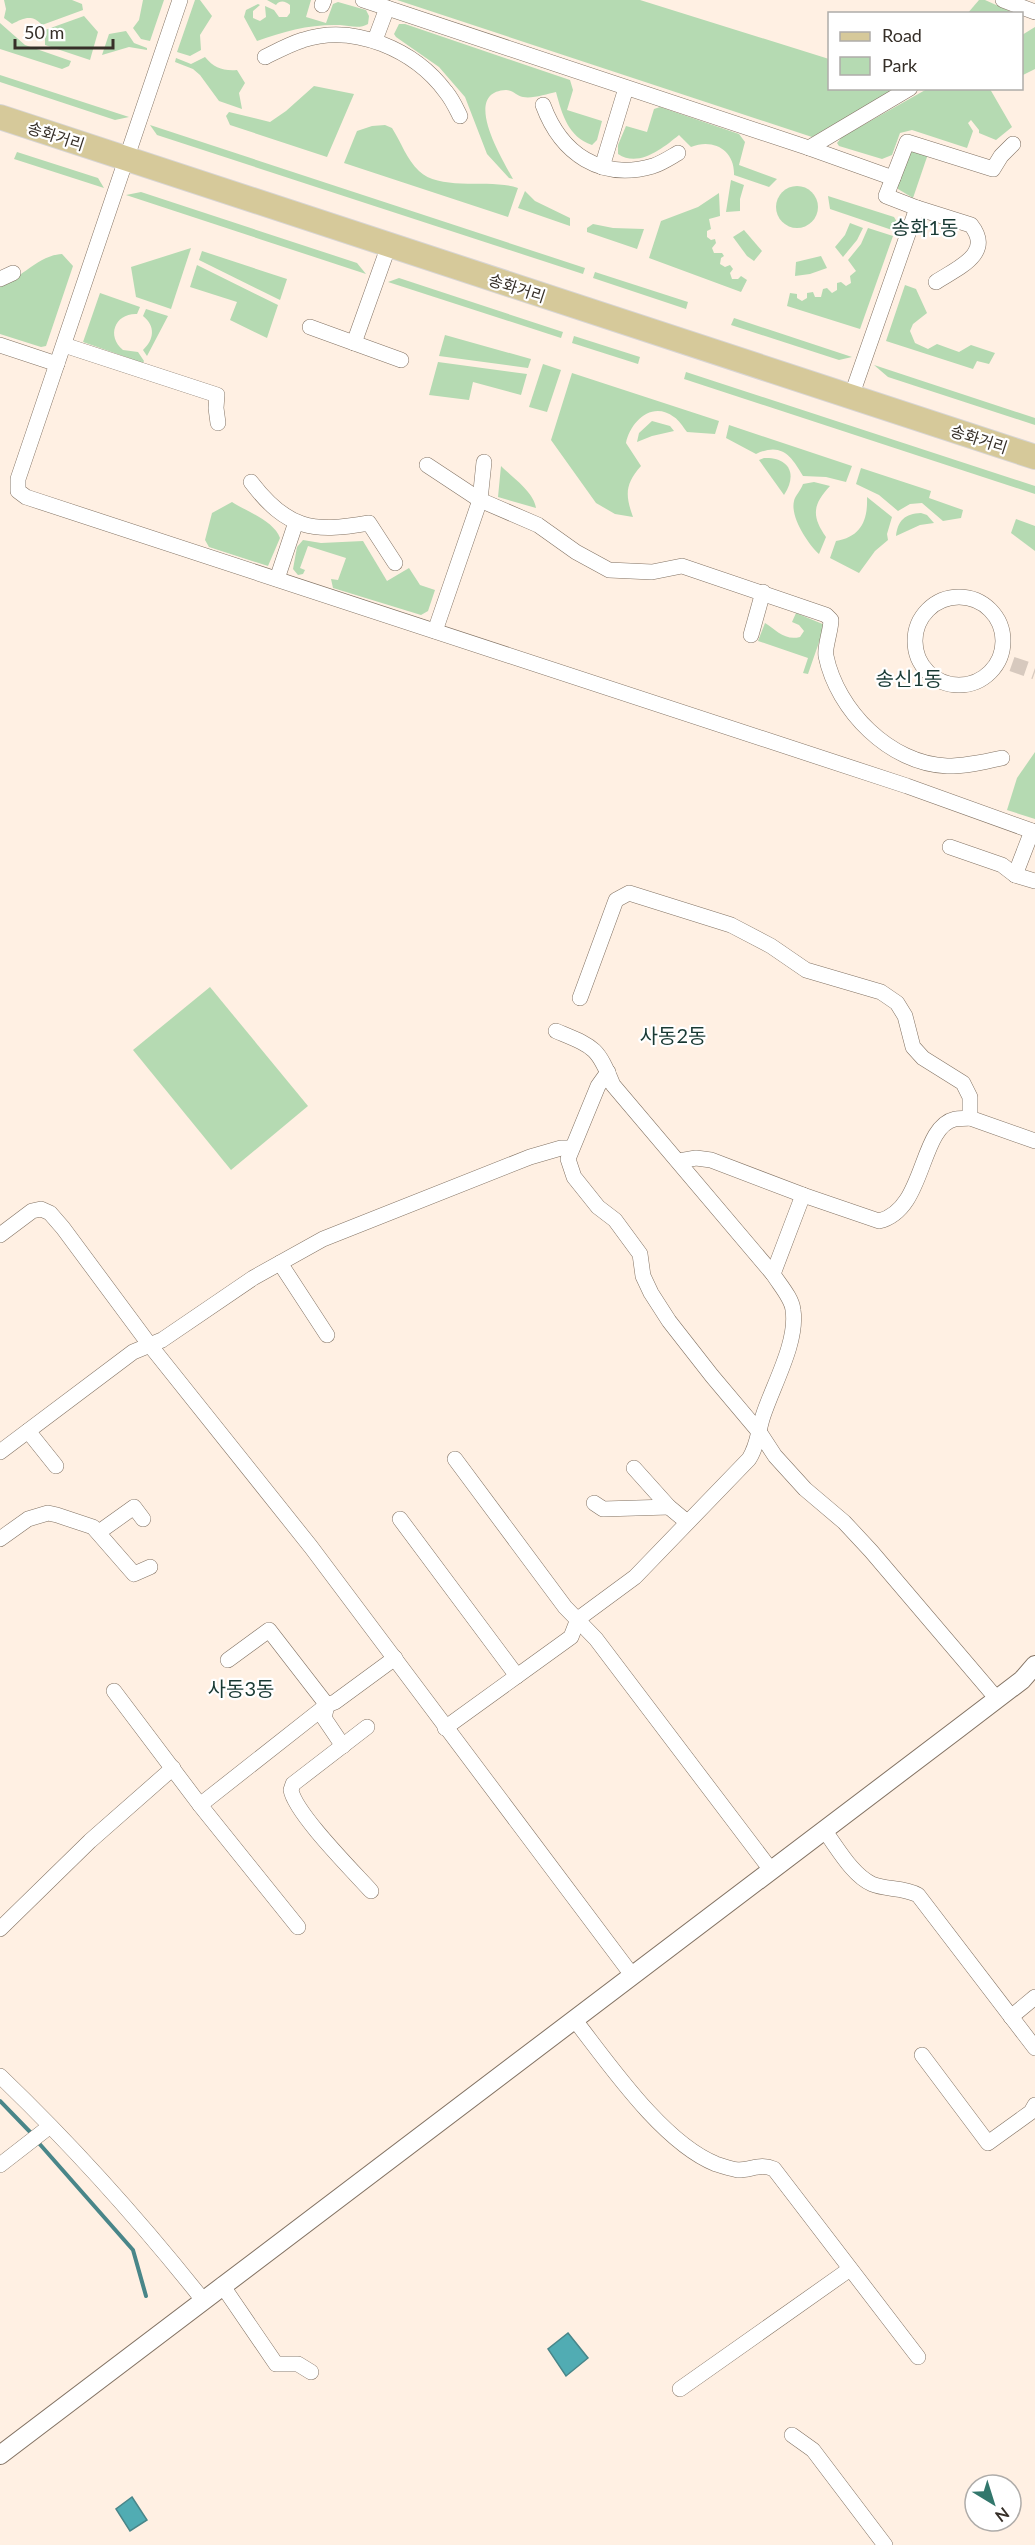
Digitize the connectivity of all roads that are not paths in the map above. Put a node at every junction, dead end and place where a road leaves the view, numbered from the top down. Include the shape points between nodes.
1 (180, 0) edge
2 (363, 0) edge
3 (1003, 0) edge
4 (387, 8) junction
5 (1035, 14) edge
6 (375, 40) junction
7 (265, 57) dead end
8 (626, 88) junction
9 (907, 90) edge
10 (543, 105) dead end
11 (460, 116) dead end
12 (0, 117) edge
13 (1013, 144) dead end
14 (810, 148) junction
15 (678, 153) dead end
16 (127, 160) junction
17 (602, 167) junction
18 (893, 178) junction
19 (917, 208) junction
20 (389, 245) junction
21 (936, 282) dead end
22 (310, 327) dead end
23 (354, 343) junction
24 (0, 345) edge
25 (63, 345) junction
26 (401, 360) dead end
27 (57, 364) junction
28 (851, 397) junction
29 (218, 423) dead end
30 (1035, 457) edge
31 (484, 462) dead end
32 (427, 465) dead end
33 (251, 482) dead end
34 (480, 500) junction
35 (296, 522) junction
36 (395, 563) dead end
37 (277, 579) junction
38 (763, 592) junction
39 (435, 631) junction
40 (751, 635) dead end
41 (1006, 662) joint
42 (1002, 758) dead end
43 (916, 760) junction
44 (907, 786) junction
45 (1033, 832) edge
46 (950, 847) dead end
47 (1015, 875) junction
48 (1035, 881) edge
49 (580, 998) dead end
50 (556, 1030) dead end
51 (608, 1072) junction
52 (970, 1119) junction
53 (1035, 1141) edge
54 (572, 1148) junction
55 (679, 1161) junction
56 (803, 1196) junction
57 (0, 1234) edge
58 (280, 1263) junction
59 (773, 1274) junction
60 (327, 1335) dead end
61 (149, 1344) junction
62 (28, 1431) junction
63 (760, 1433) junction
64 (0, 1452) edge
65 (455, 1458) dead end
66 (56, 1466) dead end
67 (634, 1468) dead end
68 (594, 1503) dead end
69 (669, 1507) junction
70 (143, 1519) dead end
71 (400, 1519) dead end
72 (687, 1522) junction
73 (99, 1532) junction
74 (0, 1539) edge
75 (150, 1567) dead end
76 (578, 1619) junction
77 (395, 1658) junction
78 (228, 1660) dead end
79 (1035, 1665) edge
80 (517, 1676) junction
81 (114, 1691) dead end
82 (997, 1699) junction
83 (327, 1705) junction
84 (367, 1727) dead end
85 (445, 1728) junction
86 (343, 1746) junction
87 (173, 1768) junction
88 (200, 1805) junction
89 (824, 1830) junction
90 (771, 1870) junction
91 (371, 1891) dead end
92 (298, 1927) dead end
93 (0, 1929) edge
94 (632, 1976) junction
95 (1035, 1997) edge
96 (1011, 2017) junction
97 (574, 2019) junction
98 (1035, 2048) edge
99 (922, 2055) dead end
100 (0, 2076) edge
101 (1035, 2105) edge
102 (40, 2134) junction
103 (0, 2165) edge
104 (850, 2268) junction
105 (222, 2285) junction
106 (203, 2300) junction
107 (918, 2357) dead end
108 (311, 2372) dead end
109 (680, 2389) dead end
110 (792, 2435) dead end
111 (0, 2455) edge
112 (885, 2545) edge

1 - 16 street
2 - 4 street
3 - 5 street
4 - 6 street
4 - 8 street
6 - 7 street via 339,35 305,39
6 - 11 street via 428,72
8 - 14 street
8 - 17 street
9 - 14 street
10 - 17 street via 555,132 566,145 584,160
12 - 16 main road, 송화거리
13 - 18 street via 993,169 907,141
14 - 18 street
15 - 17 street via 655,165 626,171
16 - 20 main road, 송화거리
16 - 25 street
18 - 19 street via 886,196
19 - 21 street via 971,225 977,232 980,244 975,256
19 - 28 street
20 - 23 street
20 - 28 main road, 송화거리
22 - 23 street
23 - 26 street
24 - 27 street
25 - 27 street
25 - 29 street via 217,395
27 - 37 street via 18,479 18,491 26,497
28 - 30 main road, 송화거리
31 - 34 street
32 - 34 street
33 - 35 street via 280,514
34 - 38 street via 538,525 609,570 652,572 682,566
34 - 39 street
35 - 36 street via 315,529 369,523
35 - 37 street
37 - 39 street
38 - 40 street
38 - 43 street via 831,620 825,653 836,687 852,714 872,734
39 - 44 street
41 - 41 street via 1000,623 982,603 964,597 946,598 930,608 919,622 915,650 922,667 936,679 954,685 972,684
42 - 43 street via 945,766
43 - 44 street
44 - 45 street
45 - 47 street
46 - 47 street via 1002,865
47 - 48 street
49 - 52 street via 616,900 629,893 731,925 806,970 881,992 897,1003 905,1016 913,1047 923,1058 963,1083 970,1097
50 - 51 street via 594,1049
51 - 54 street via 598,1086
51 - 55 street via 613,1085
52 - 53 street
52 - 56 street via 954,1119 943,1125 905,1204 891,1218 879,1221
54 - 58 street via 530,1157 322,1239
54 - 63 street via 568,1159 574,1177 597,1207 615,1220 640,1254 643,1276 669,1321
55 - 56 street via 711,1160
55 - 59 street
56 - 59 street
57 - 61 street via 32,1211 42,1209 50,1213
58 - 60 street
58 - 61 street via 162,1340
59 - 63 street via 793,1306 795,1322
61 - 62 street
61 - 77 street
62 - 64 street
62 - 66 street
63 - 72 street via 749,1459
63 - 82 street via 805,1489 871,1551
65 - 76 street via 565,1607
67 - 69 street
68 - 69 street via 603,1509
69 - 72 street
70 - 73 street via 134,1507
71 - 80 street
72 - 76 street via 635,1577
73 - 74 street via 48,1513 28,1519
73 - 75 street via 134,1575
76 - 80 street via 571,1636
76 - 90 street
77 - 83 street
77 - 85 street
78 - 83 street via 269,1630
79 - 82 street
80 - 85 street
81 - 87 street
82 - 89 street
83 - 86 street via 324,1718
83 - 88 street
84 - 86 street
85 - 94 street
86 - 91 street via 292,1784 292,1795 332,1849
87 - 88 street
87 - 93 street via 90,1840
88 - 92 street
89 - 90 street
89 - 96 street via 860,1876 873,1885 918,1895
90 - 94 street
94 - 97 street
95 - 96 street
96 - 98 street
97 - 104 street via 624,2084 679,2142 717,2164 739,2170 754,2165 774,2169
97 - 105 street
99 - 101 street via 988,2143
100 - 102 street
102 - 103 street
102 - 106 street via 89,2168
104 - 107 street
104 - 109 street
105 - 106 street
105 - 108 street via 276,2364 298,2364
106 - 111 street
110 - 112 street via 813,2450

